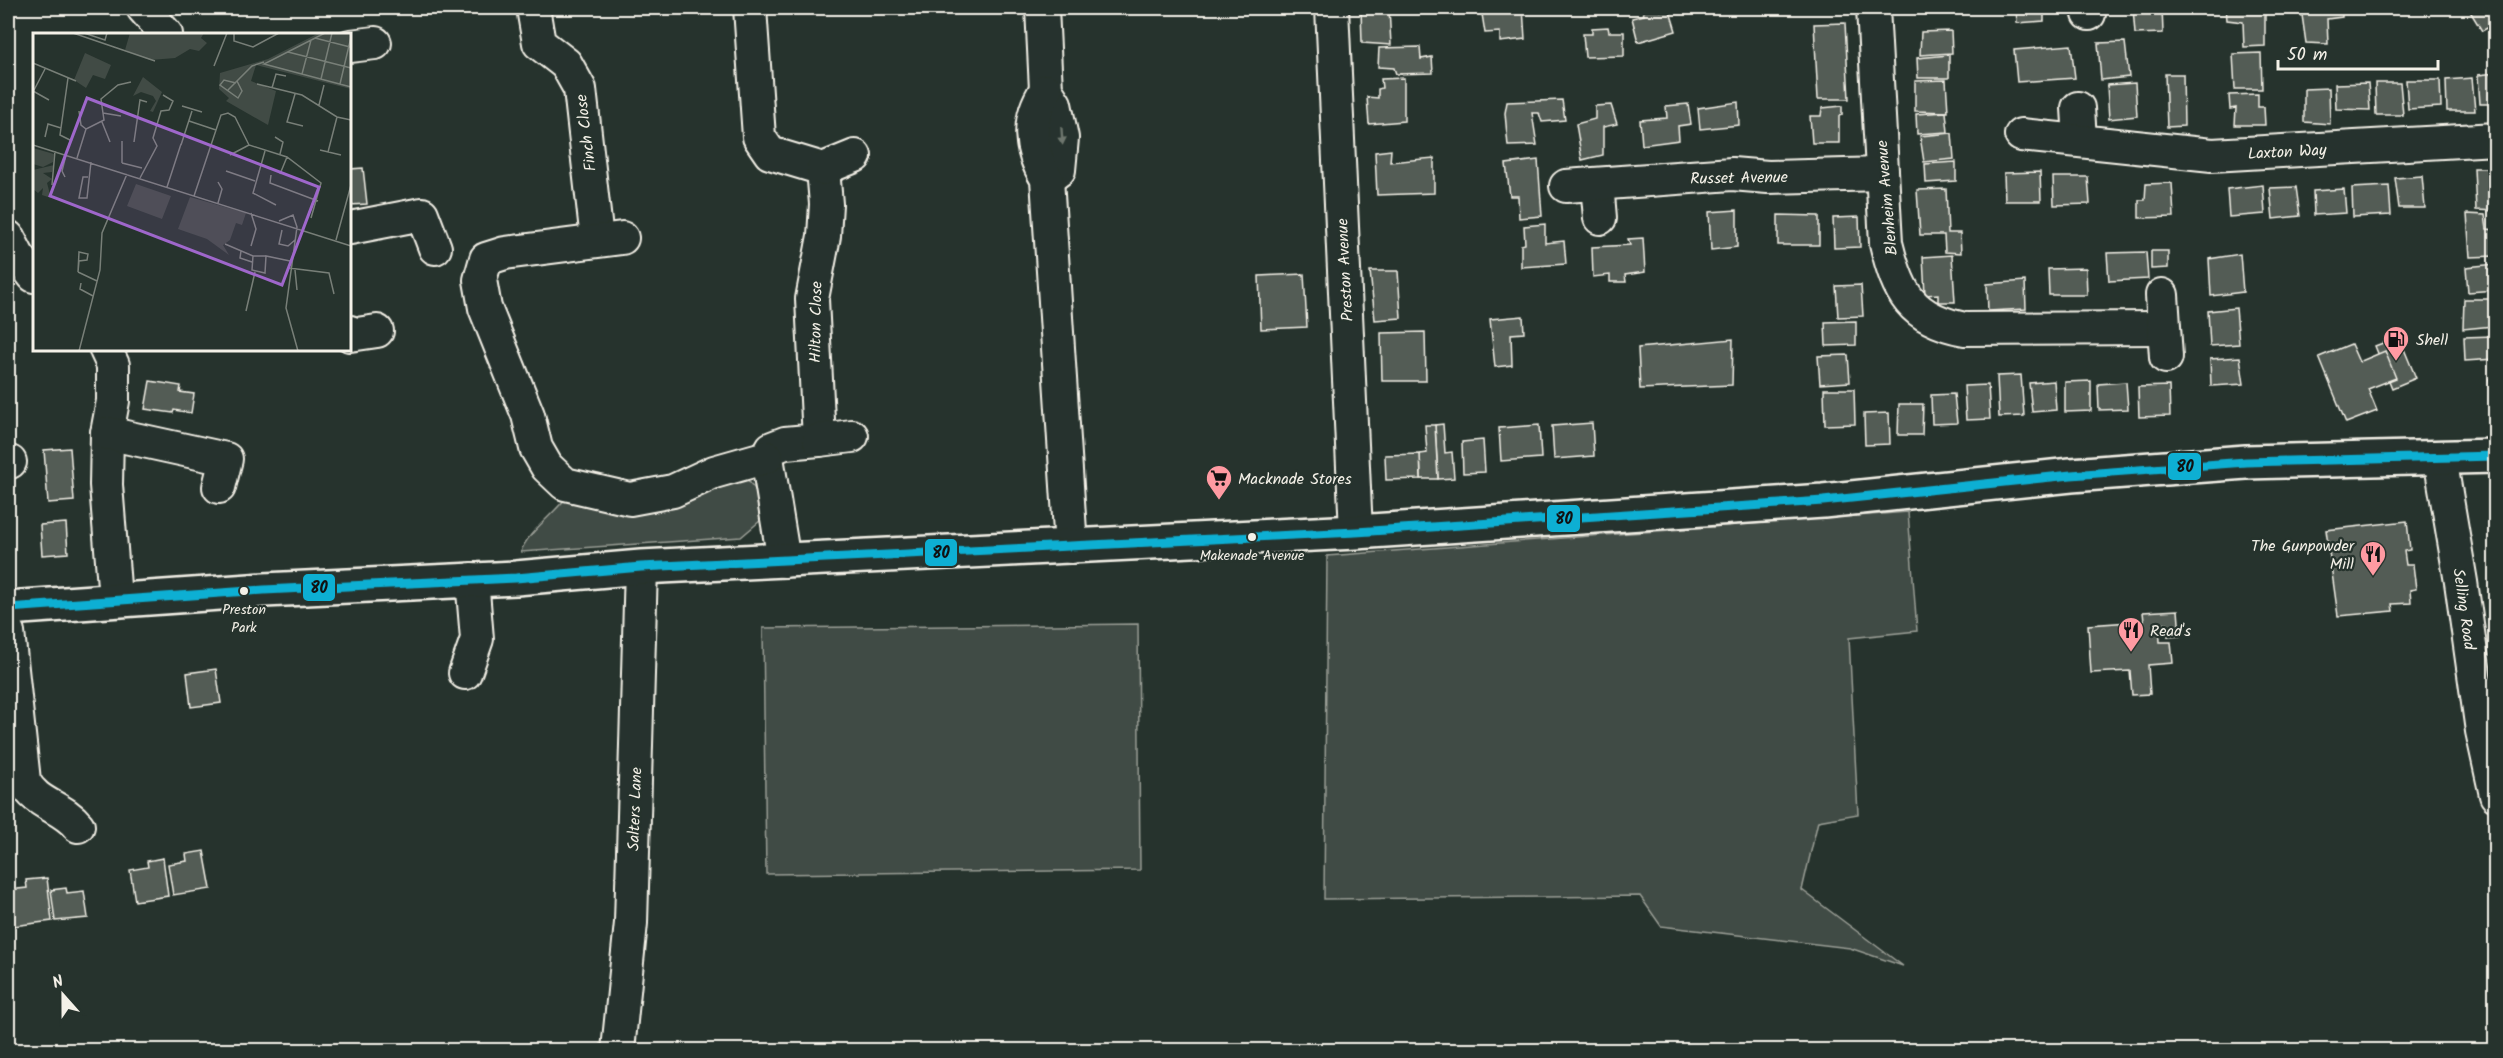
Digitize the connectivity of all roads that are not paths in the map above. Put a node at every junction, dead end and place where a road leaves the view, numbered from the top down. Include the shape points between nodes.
1 (143, 8) edge
2 (533, 8) edge
3 (750, 8) edge
4 (1042, 8) edge
5 (1332, 8) edge
6 (1873, 8) edge
7 (165, 33) edge
8 (2078, 108) dead end
9 (2021, 135) dead end
10 (2496, 139) edge
11 (2080, 140) junction
12 (855, 156) dead end
13 (823, 168) junction
14 (1882, 174) junction
15 (1597, 184) junction
16 (1566, 186) dead end
17 (1600, 218) dead end
18 (351, 228) edge
19 (8, 237) edge
20 (435, 248) dead end
21 (33, 275) edge
22 (2162, 295) dead end
23 (106, 351) edge
24 (107, 433) junction
25 (852, 436) dead end
26 (819, 440) junction
27 (2496, 456) edge
28 (767, 457) junction
29 (2440, 458) junction
30 (219, 487) dead end
31 (1356, 532) junction
32 (1071, 547) junction
33 (783, 561) junction
34 (641, 567) junction
35 (472, 579) junction
36 (115, 599) junction
37 (8, 608) edge
38 (8, 632) edge
39 (465, 674) dead end
40 (2496, 795) edge
41 (78, 826) dead end
42 (618, 1050) edge

1 - 7 street
2 - 28 street, Finch Close via 539,43 566,64 580,89 610,239 486,260 480,280 497,307 507,363 528,415 563,460 565,484 630,500 673,491 714,472
3 - 13 street via 759,137 770,153
4 - 32 street via 1046,90 1035,110 1032,145 1047,179
5 - 31 street, Preston Avenue
6 - 14 street, Blenheim Avenue
8 - 11 street
9 - 11 street, Laxton Way
10 - 11 street, Laxton Way via 2212,155
12 - 13 street
13 - 26 street, Hilton Close via 824,236 812,299
14 - 15 street, Russet Avenue via 1732,174
14 - 22 street, Blenheim Avenue via 1886,243 1893,272 1902,293 1922,314 1941,324 1965,329 2165,342
15 - 16 street, Russet Avenue
15 - 17 street
18 - 20 street via 422,214
19 - 21 street
23 - 24 street via 112,365 113,401
24 - 30 street via 226,459
24 - 36 street via 106,485
25 - 26 street
26 - 28 street via 785,443 772,448
27 - 29 main road
28 - 33 street
29 - 31 main road via 2246,462 1823,501
29 - 40 street, Selling Road via 2482,730
31 - 32 main road
32 - 33 main road
33 - 34 main road
34 - 35 main road
34 - 42 street, Salters Lane via 631,923
35 - 36 main road
35 - 39 street via 477,639
36 - 37 main road
38 - 41 street via 24,781 38,800 59,808

